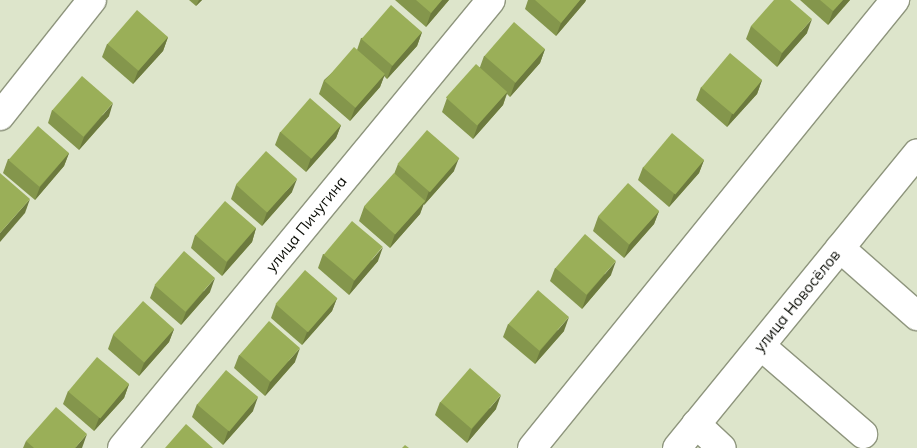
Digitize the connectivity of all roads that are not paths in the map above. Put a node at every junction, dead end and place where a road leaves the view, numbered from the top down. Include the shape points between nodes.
1 (92, 0) edge
2 (491, 0) edge
3 (895, 0) edge
4 (0, 116) edge
5 (916, 158) edge
6 (840, 248) junction
7 (917, 316) edge
8 (761, 346) junction
9 (696, 424) junction
10 (863, 434) dead end
11 (122, 448) edge
12 (532, 448) edge
13 (677, 448) edge
14 (722, 448) edge

1 - 4 street
2 - 11 street, улица Пичугина
3 - 12 street
5 - 6 street, улица Новосёлов
6 - 7 street
6 - 8 street, улица Новосёлов
8 - 9 street, улица Новосёлов
8 - 10 street
9 - 13 street, улица Новосёлов
9 - 14 street

